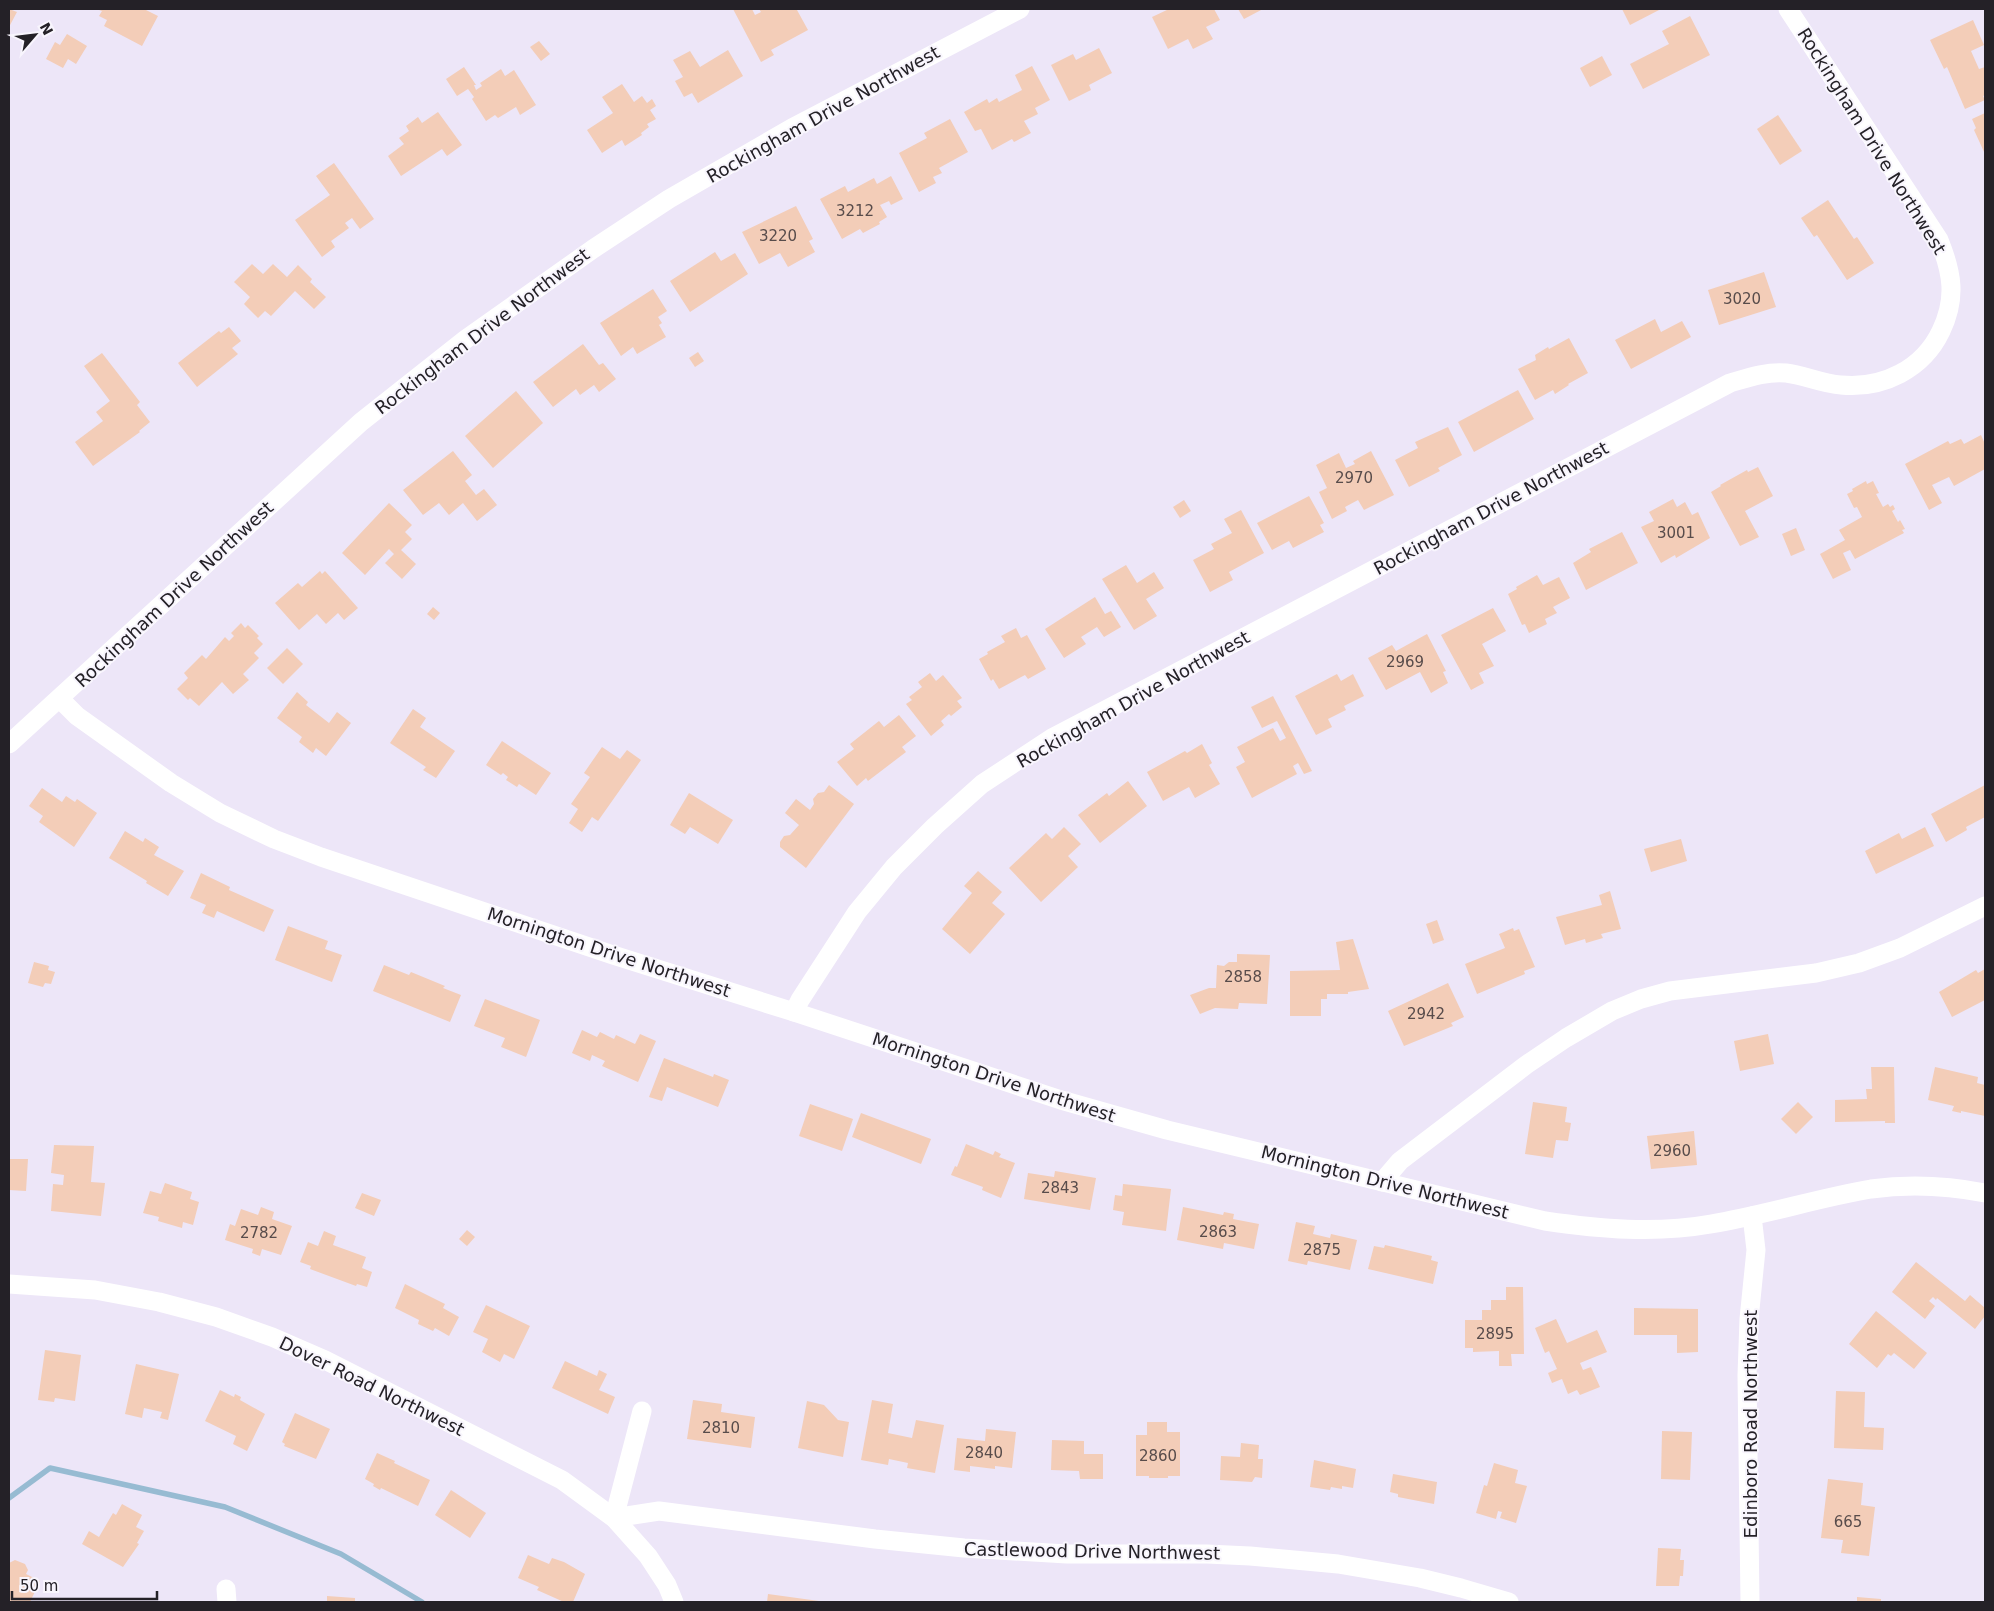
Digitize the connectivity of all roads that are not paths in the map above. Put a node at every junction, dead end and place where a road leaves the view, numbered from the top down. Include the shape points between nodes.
1 (1020, 9) edge
2 (1788, 9) edge
3 (60, 699) junction
4 (9, 744) edge
5 (1985, 906) edge
6 (794, 1012) junction
7 (1382, 1182) junction
8 (1985, 1193) edge
9 (1752, 1216) junction
10 (9, 1284) edge
11 (642, 1411) dead end
12 (614, 1518) junction
13 (674, 1602) edge
14 (1509, 1602) edge
15 (1750, 1602) edge

1 - 3 street, Rockingham Drive Northwest via 792,128 669,199 466,339 361,422
2 - 6 street, Rockingham Drive Northwest via 1939,240 1949,263 1952,291 1947,318 1936,342 1924,357 1908,370 1875,384 1841,386 1784,372 1730,383 1052,738 982,784 894,867 857,912
3 - 4 street, Rockingham Drive Northwest
3 - 6 street, Mornington Drive Northwest via 77,716 171,784 220,813 274,839 604,952
5 - 7 street via 1909,944 1859,963 1816,973 1670,991 1612,1011 1526,1064 1400,1161
6 - 7 street, Mornington Drive Northwest via 1061,1100 1167,1130
7 - 9 street, Mornington Drive Northwest via 1545,1221 1592,1228 1674,1229
8 - 9 street, Mornington Drive Northwest via 1920,1186 1872,1189
9 - 15 street, Edinboro Road Northwest via 1756,1250 1747,1375
10 - 12 street, Dover Road Northwest via 95,1290 159,1302 216,1317 272,1337 325,1360 562,1480
11 - 12 street
12 - 13 street, Dover Road Northwest via 648,1556
12 - 14 street, Castlewood Drive Northwest via 659,1511 875,1540 964,1548 1067,1554 1207,1554 1338,1564 1420,1578

